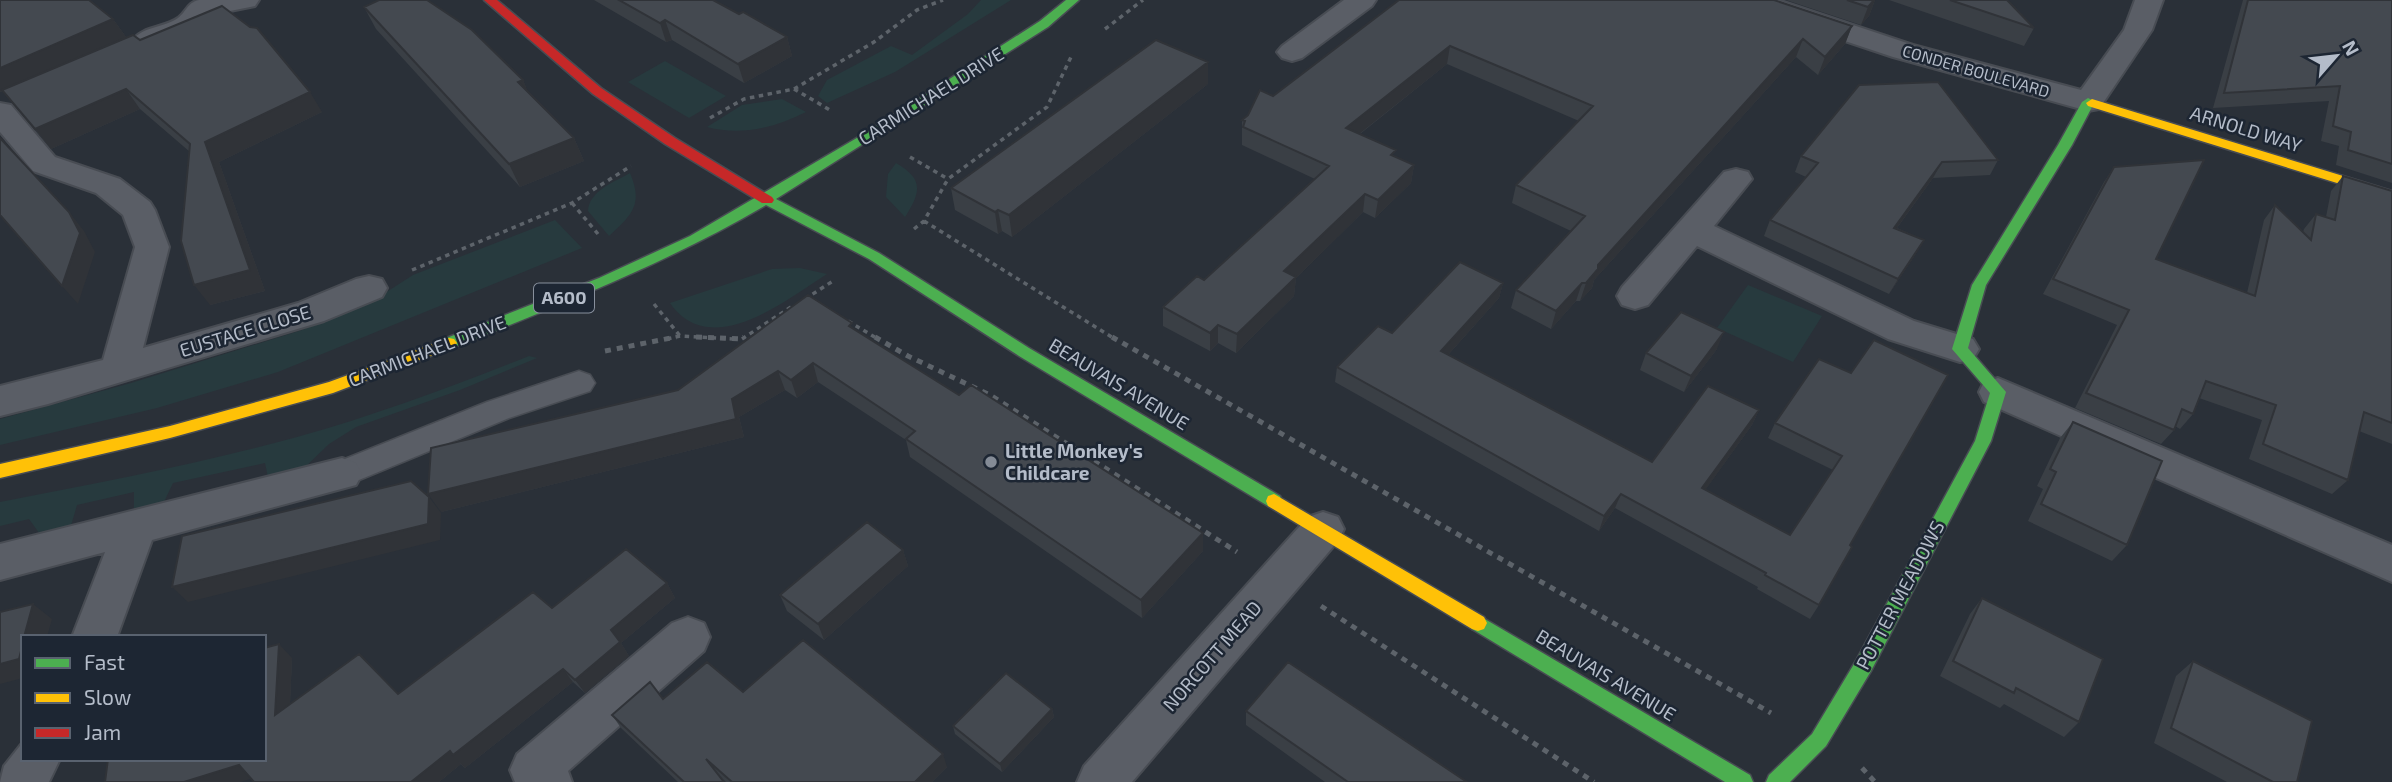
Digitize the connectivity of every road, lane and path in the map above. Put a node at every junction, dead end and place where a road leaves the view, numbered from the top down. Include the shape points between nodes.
1 (245, 0) edge
2 (490, 0) edge
3 (1073, 0) edge
4 (1143, 0) edge
5 (1362, 0) edge
6 (1751, 0) edge
7 (2149, 0) edge
8 (187, 4) edge
9 (1103, 30) dead end
10 (125, 50) edge
11 (1292, 52) dead end
12 (1073, 53) dead end
13 (2088, 102) junction
14 (8, 103) edge
15 (1736, 178) dead end
16 (2392, 196) edge
17 (766, 200) junction
18 (924, 221) junction
19 (1693, 230) junction
20 (874, 256) junction
21 (369, 288) dead end
22 (1635, 296) dead end
23 (808, 297) junction
24 (819, 303) edge
25 (841, 317) edge
26 (1960, 349) junction
27 (119, 369) junction
28 (586, 370) joint
29 (1998, 392) junction
30 (0, 401) edge
31 (0, 471) edge
32 (342, 474) joint
33 (135, 529) junction
34 (1323, 529) junction
35 (0, 562) edge
36 (2392, 564) edge
37 (1279, 579) junction
38 (95, 635) edge
39 (688, 637) dead end
40 (1819, 740) junction
41 (35, 761) edge
42 (21, 782) edge
43 (548, 782) edge
44 (1101, 782) edge
45 (1594, 782) edge
46 (1743, 782) edge
47 (1776, 782) edge
48 (1875, 782) edge

1 - 8 street
2 - 17 street, BEAUVAIS AVENUE via 597,91
3 - 17 street, CARMICHAEL DRIVE / A600 via 1044,24
4 - 9 path
5 - 11 street
6 - 13 street, CONDER BOULEVARD via 1903,51
7 - 13 street via 2138,30
8 - 10 street via 188,24
12 - 18 path via 1047,107 948,179
13 - 16 street, ARNOLD WAY
13 - 26 street via 1979,285
14 - 27 street via 44,164 108,186 138,210 152,247
15 - 19 street
17 - 20 street, BEAUVAIS AVENUE
17 - 31 street, CARMICHAEL DRIVE / A600 via 692,240 558,301 333,387 170,432
18 - 20 path
18 - 40 path via 1072,314
19 - 22 street
19 - 26 street via 1901,330
20 - 23 path
20 - 34 street, BEAUVAIS AVENUE via 1024,352
21 - 27 street, EUSTACE CLOSE via 311,312
23 - 24 path
23 - 28 path via 741,339 680,336
25 - 37 path via 990,395
26 - 29 street
27 - 30 street, EUSTACE CLOSE
28 - 32 lane
29 - 36 street
29 - 40 street, POTTER MEADOWS via 1983,441
32 - 33 street
33 - 35 street
33 - 38 street
34 - 37 street, NORCOTT MEAD
34 - 46 street, BEAUVAIS AVENUE
37 - 44 street, NORCOTT MEAD
37 - 45 path
39 - 43 street via 534,770
40 - 47 street, POTTER MEADOWS
40 - 48 path via 1868,772
41 - 42 street

